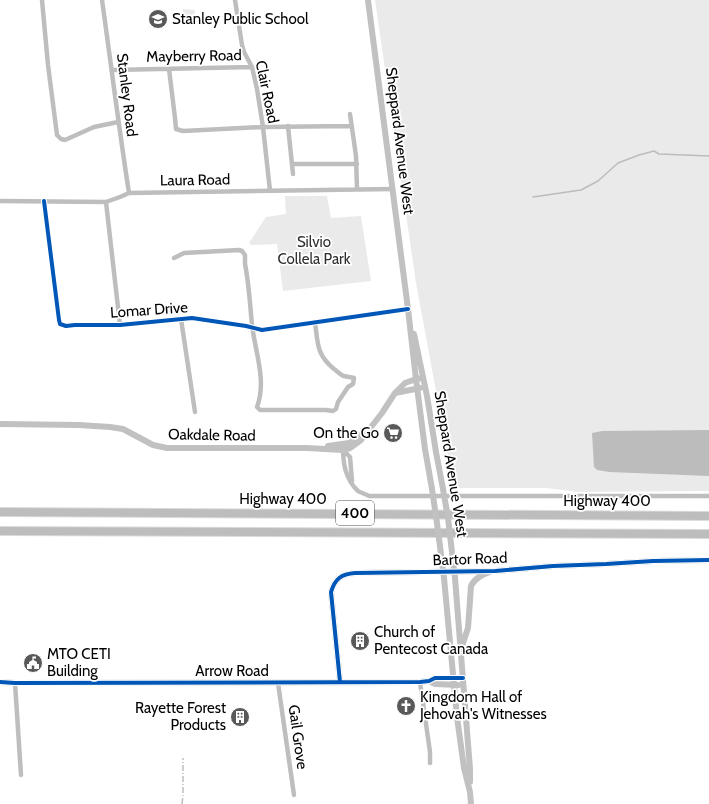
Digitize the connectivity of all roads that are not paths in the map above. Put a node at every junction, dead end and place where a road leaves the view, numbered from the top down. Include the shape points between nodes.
1 (42, 0) edge
2 (102, 0) edge
3 (235, 0) edge
4 (368, 0) edge
5 (252, 66) junction
6 (169, 69) junction
7 (112, 70) junction
8 (350, 114) dead end
9 (118, 122) junction
10 (288, 126) junction
11 (351, 126) junction
12 (263, 127) junction
13 (292, 164) junction
14 (356, 164) junction
15 (293, 174) dead end
16 (357, 189) junction
17 (393, 189) junction
18 (270, 191) junction
19 (129, 193) junction
20 (0, 201) edge
21 (44, 201) junction
22 (106, 202) junction
23 (174, 258) dead end
24 (408, 309) junction
25 (181, 319) junction
26 (315, 322) junction
27 (120, 325) junction
28 (252, 327) junction
29 (423, 378) junction
30 (416, 379) junction
31 (425, 386) junction
32 (417, 389) junction
33 (395, 393) junction
34 (195, 412) dead end
35 (0, 424) edge
36 (343, 447) junction
37 (709, 496) edge
38 (0, 512) edge
39 (709, 516) edge
40 (0, 531) edge
41 (709, 534) edge
42 (709, 560) edge
43 (495, 570) junction
44 (461, 652) junction
45 (453, 678) junction
46 (429, 681) junction
47 (463, 681) junction
48 (0, 682) edge
49 (340, 682) junction
50 (420, 682) junction
51 (15, 683) junction
52 (278, 683) junction
53 (454, 685) junction
54 (430, 763) dead end
55 (21, 775) dead end
56 (470, 792) junction
57 (294, 795) dead end
58 (471, 804) edge

1 - 9 street via 57,135 65,140 99,126
2 - 7 street, Stanley Road
3 - 5 street, Clair Road via 242,45
4 - 17 street, Sheppard Avenue West
5 - 6 street, Mayberry Road
5 - 12 street, Clair Road
6 - 7 street, Mayberry Road
6 - 12 street via 175,123 179,131
7 - 9 street, Stanley Road
8 - 11 street
9 - 19 street, Stanley Road
10 - 11 street
10 - 12 street
10 - 13 street
11 - 14 street
12 - 18 street, Clair Road
13 - 14 street
13 - 15 street
14 - 16 street
16 - 17 street, Laura Road
16 - 18 street, Laura Road
17 - 24 street, Sheppard Avenue West
18 - 19 street, Laura Road
19 - 22 street, Laura Road
20 - 21 street, Laura Road
21 - 22 street, Laura Road
21 - 27 street, Lomar Drive via 60,324
22 - 27 street
23 - 28 street via 184,253 242,251 245,255
24 - 26 street, Lomar Drive
24 - 29 street, Sheppard Avenue West
24 - 30 street, Sheppard Avenue West
25 - 27 street, Lomar Drive
25 - 28 street, Lomar Drive via 192,318
25 - 34 street
26 - 28 street, Lomar Drive via 262,330
26 - 28 street via 318,349 325,361 335,370 354,379 333,411 260,410 257,407 260,398 260,374
29 - 30 street
29 - 31 street, Sheppard Avenue West
30 - 32 street, Sheppard Avenue West
30 - 33 street via 405,383
31 - 32 street
31 - 44 street, Sheppard Avenue West, bridge via 448,518
32 - 33 street
32 - 45 street, Sheppard Avenue West, bridge via 444,578
33 - 36 street via 370,429
35 - 36 street, Oakdale Road via 110,427 123,430 153,445 167,448
36 - 37 street via 346,473 352,484 369,496
38 - 39 highway, Highway 400 / 400
40 - 41 highway, 400
42 - 43 street, Bartor Road
43 - 44 street via 482,575 472,584 468,628
43 - 49 street, Bartor Road via 343,575 333,584 331,592
44 - 47 street, Sheppard Avenue West
45 - 46 street, Arrow Road via 435,678
45 - 47 street, Arrow Road
45 - 53 street, Sheppard Avenue West
46 - 50 street, Arrow Road
46 - 53 street, Arrow Road via 435,684
47 - 53 street, Arrow Road
47 - 56 street, Sheppard Avenue West
48 - 51 street, Arrow Road
49 - 50 street, Arrow Road
49 - 52 street, Arrow Road
50 - 54 street
51 - 52 street, Arrow Road
51 - 55 street
52 - 57 street, Gail Grove
53 - 56 street, Sheppard Avenue West via 464,768
56 - 58 street, Sheppard Avenue West

